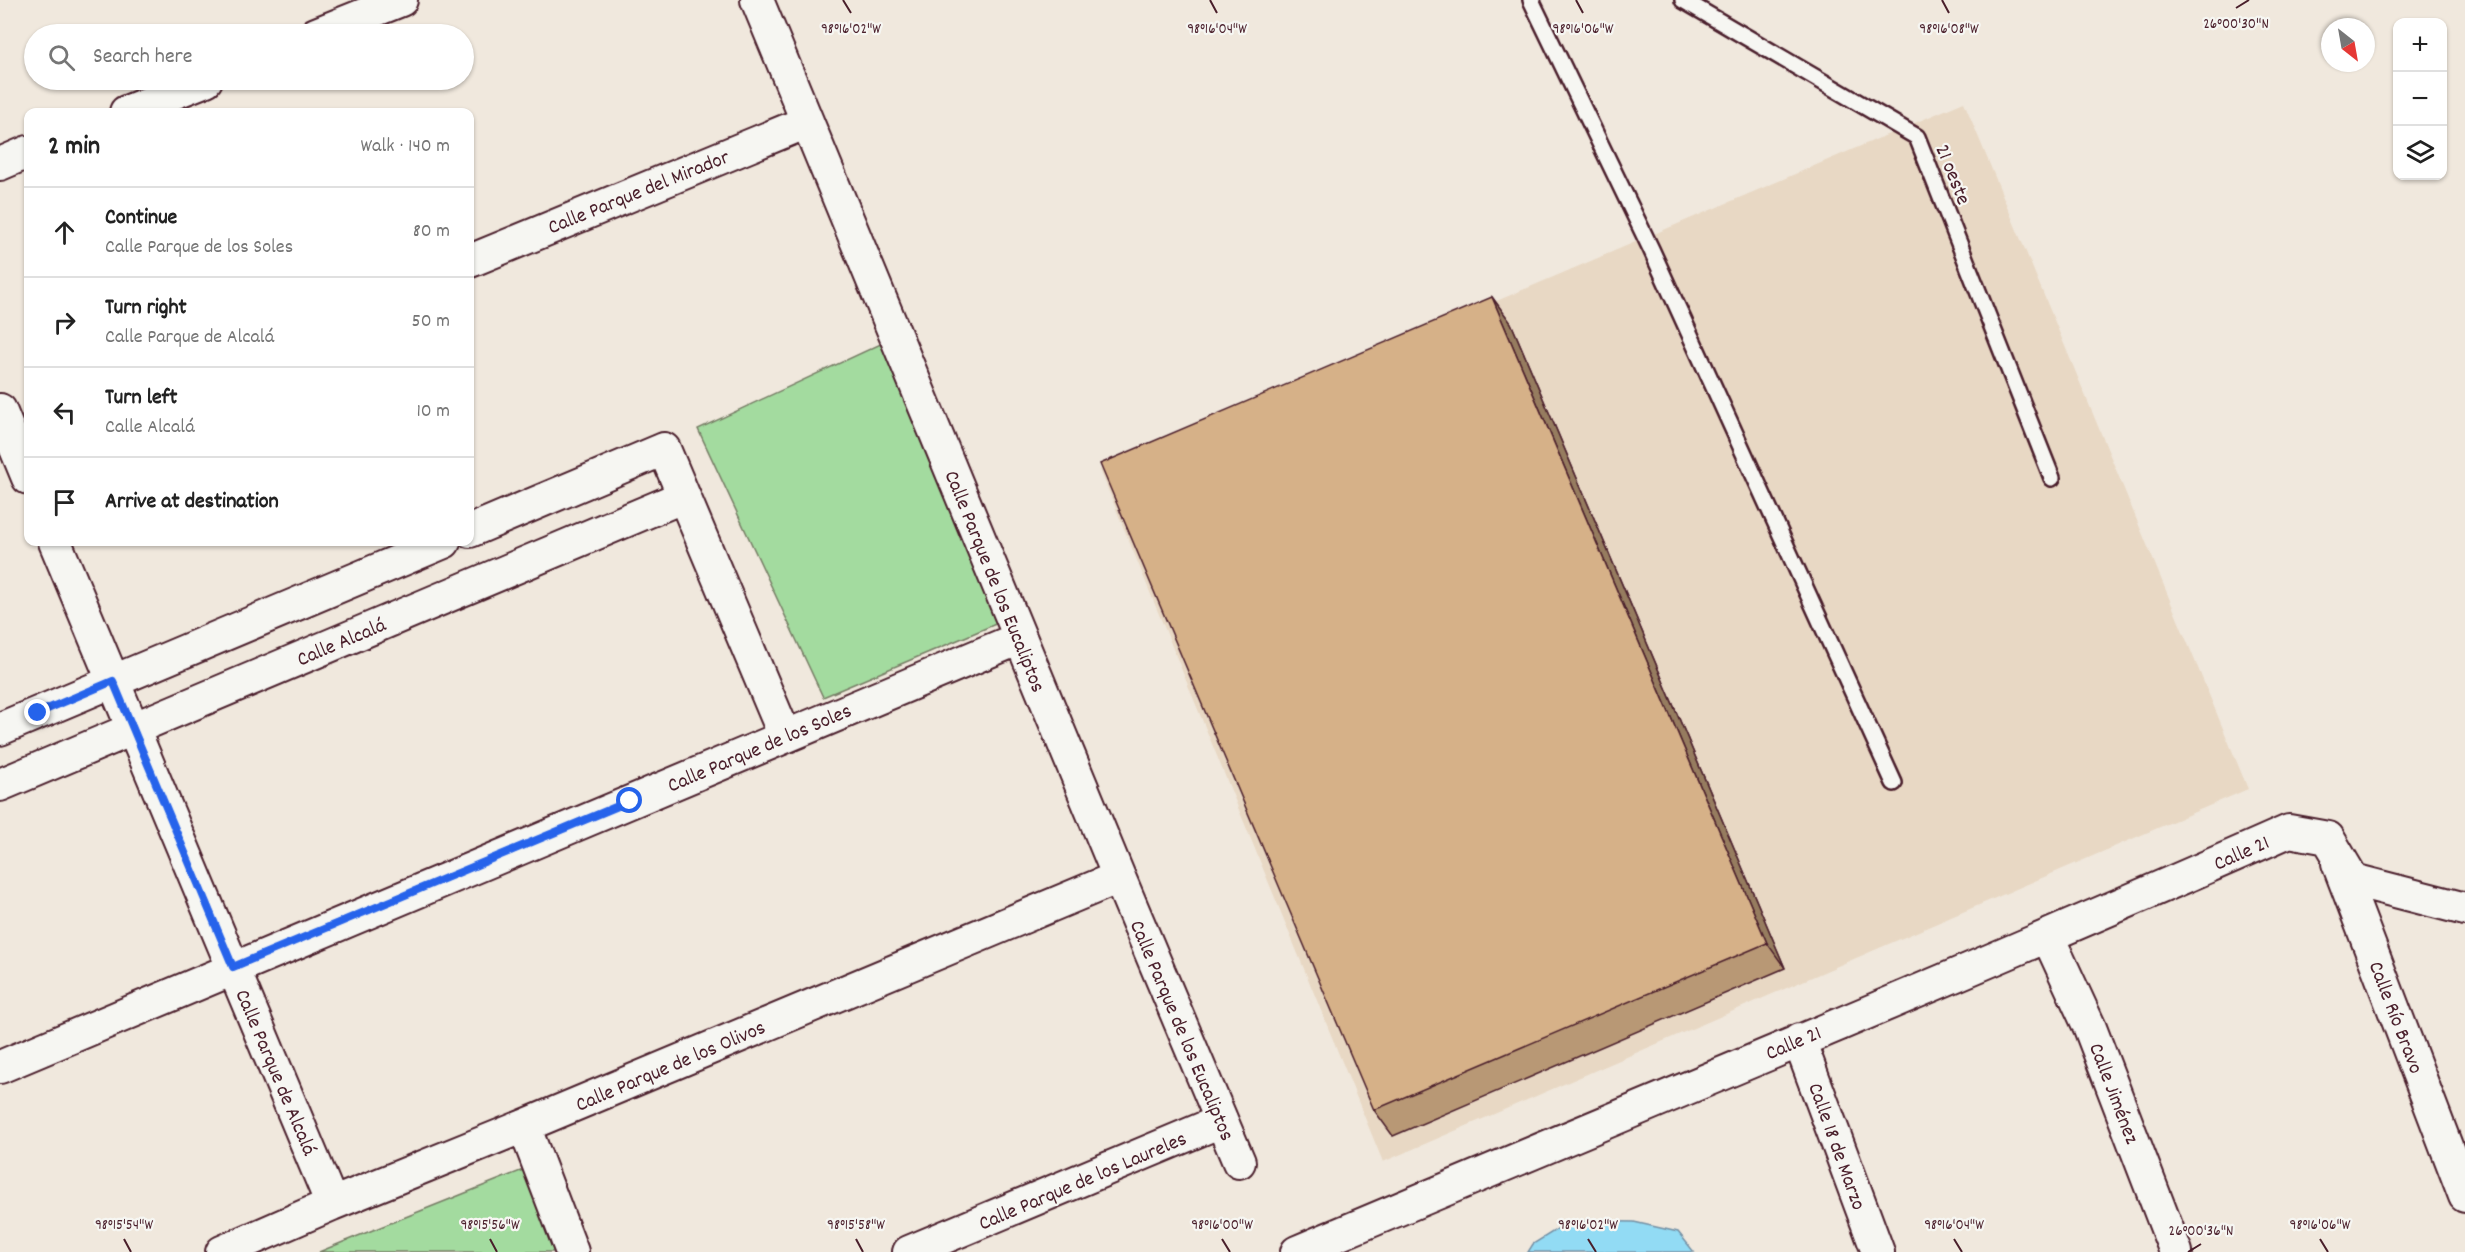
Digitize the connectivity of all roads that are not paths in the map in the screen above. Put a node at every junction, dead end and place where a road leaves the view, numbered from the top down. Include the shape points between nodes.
1 (401, 0) edge
2 (757, 0) edge
3 (1531, 0) edge
4 (1683, 0) edge
5 (341, 24) edge
6 (181, 90) edge
7 (136, 108) edge
8 (807, 122) junction
9 (24, 154) edge
10 (0, 164) edge
11 (474, 259) edge
12 (0, 410) edge
13 (22, 446) edge
14 (2052, 478) dead end
15 (682, 497) junction
16 (474, 529) edge
17 (57, 546) edge
18 (434, 546) edge
19 (1020, 638) junction
20 (113, 681) junction
21 (0, 729) edge
22 (133, 729) junction
23 (785, 736) junction
24 (1894, 783) dead end
25 (0, 784) edge
26 (2328, 838) junction
27 (1119, 877) junction
28 (2465, 909) edge
29 (2048, 937) junction
30 (233, 967) junction
31 (1799, 1040) junction
32 (0, 1067) edge
33 (1221, 1121) junction
34 (524, 1126) junction
35 (1239, 1162) dead end
36 (2465, 1196) edge
37 (332, 1204) junction
38 (222, 1252) edge
39 (572, 1252) edge
40 (909, 1252) edge
41 (1297, 1252) edge
42 (1878, 1252) edge
43 (2176, 1252) edge

1 - 5 street
2 - 8 street, Calle Parque de los Eucaliptos
3 - 24 lane via 1651,249
4 - 14 lane, 21 oeste via 1917,137
6 - 7 street
8 - 11 street, Calle Parque del Mirador
8 - 19 street, Calle Parque de los Eucaliptos
9 - 10 street
12 - 13 street
15 - 16 street via 664,449
15 - 22 street, Calle Alcalá
15 - 23 street
17 - 20 street, Calle Parque de Alcalá
18 - 20 street
19 - 23 street, Calle Parque de los Soles
19 - 27 street, Calle Parque de los Eucaliptos
20 - 21 street
20 - 22 street, Calle Parque de Alcalá
22 - 25 street, Calle Alcalá
22 - 30 street, Calle Parque de Alcalá
23 - 30 street, Calle Parque de los Soles
26 - 28 street via 2353,880
26 - 29 street, Calle 21 via 2289,831
26 - 36 street, Calle Río Bravo
27 - 33 street, Calle Parque de los Eucaliptos
27 - 34 street, Calle Parque de los Olivos
29 - 31 street, Calle 21
29 - 43 street, Calle Jiménez via 2090,1028
30 - 32 street, Calle Parque de los Soles
30 - 37 street, Calle Parque de Alcalá
31 - 41 street, Calle 21
31 - 42 street, Calle 18 de Marzo
33 - 35 street, Calle Parque de los Eucaliptos
33 - 40 street, Calle Parque de los Laureles
34 - 37 street, Calle Parque de los Olivos
34 - 39 street
37 - 38 street, Calle Parque de los Olivos

